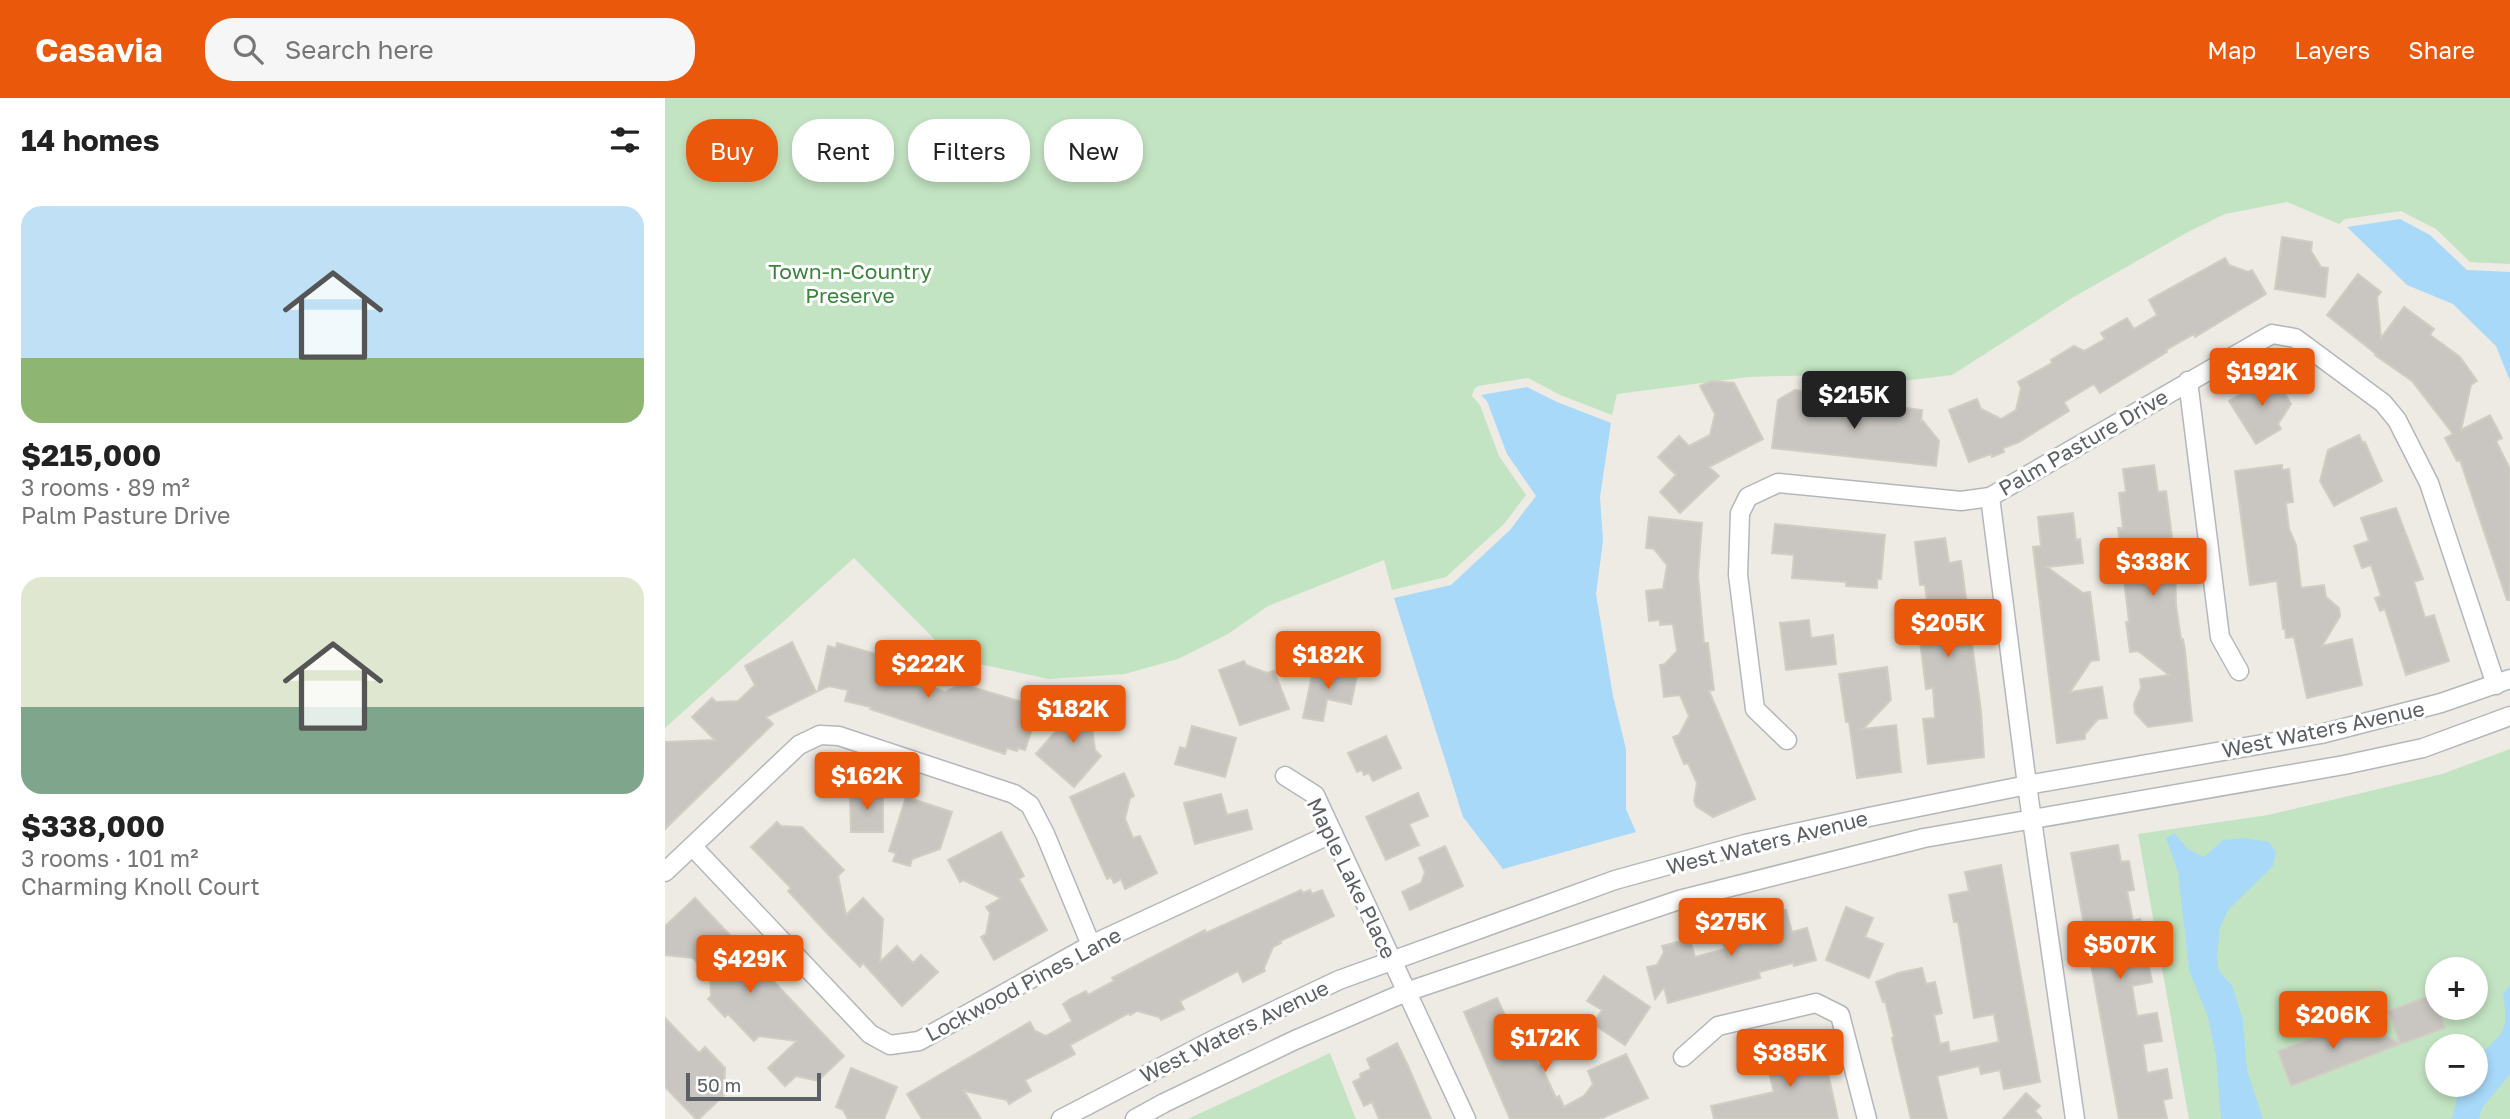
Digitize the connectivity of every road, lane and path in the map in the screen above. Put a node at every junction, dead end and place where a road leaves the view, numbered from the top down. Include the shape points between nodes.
1 (2188, 381) junction
2 (1990, 496) junction
3 (2239, 671) dead end
4 (2503, 682) edge
5 (2510, 716) edge
6 (1787, 740) dead end
7 (1285, 776) dead end
8 (2027, 785) junction
9 (2032, 820) junction
10 (1333, 833) junction
11 (692, 846) junction
12 (665, 872) edge
13 (1091, 945) junction
14 (1393, 960) junction
15 (1406, 992) junction
16 (1683, 1057) dead end
17 (1061, 1119) edge
18 (1135, 1119) edge
19 (1465, 1119) edge
20 (1867, 1119) edge
21 (2075, 1119) edge

1 - 2 street, Palm Pasture Drive
1 - 3 street via 2220,636
1 - 4 street, Palm Pasture Drive via 2272,334 2295,338 2383,403 2397,420 2429,483
2 - 6 street, Palm Pasture Drive via 1961,500 1777,483 1748,497 1740,513 1738,575 1755,709
2 - 8 street
4 - 8 street, West Waters Avenue via 2321,734
5 - 9 street, West Waters Avenue via 2423,748
7 - 10 street, Maple Lake Place via 1315,794
8 - 9 street
8 - 14 street, West Waters Avenue via 1732,848 1615,880
9 - 15 street, West Waters Avenue via 1871,850 1679,900
9 - 21 street
10 - 13 street, Lockwood Pines Lane
10 - 14 street, Maple Lake Place
11 - 12 street
11 - 13 street, Lockwood Pines Lane via 870,1034 890,1045 919,1041
11 - 13 street via 799,745 820,735 839,736 1014,794 1030,805
14 - 15 street, Maple Lake Place
14 - 17 street, West Waters Avenue via 1227,1033
15 - 18 street, West Waters Avenue via 1294,1040
15 - 19 street, Maple Lake Place
16 - 20 street via 1718,1027 1816,1003 1840,1014

